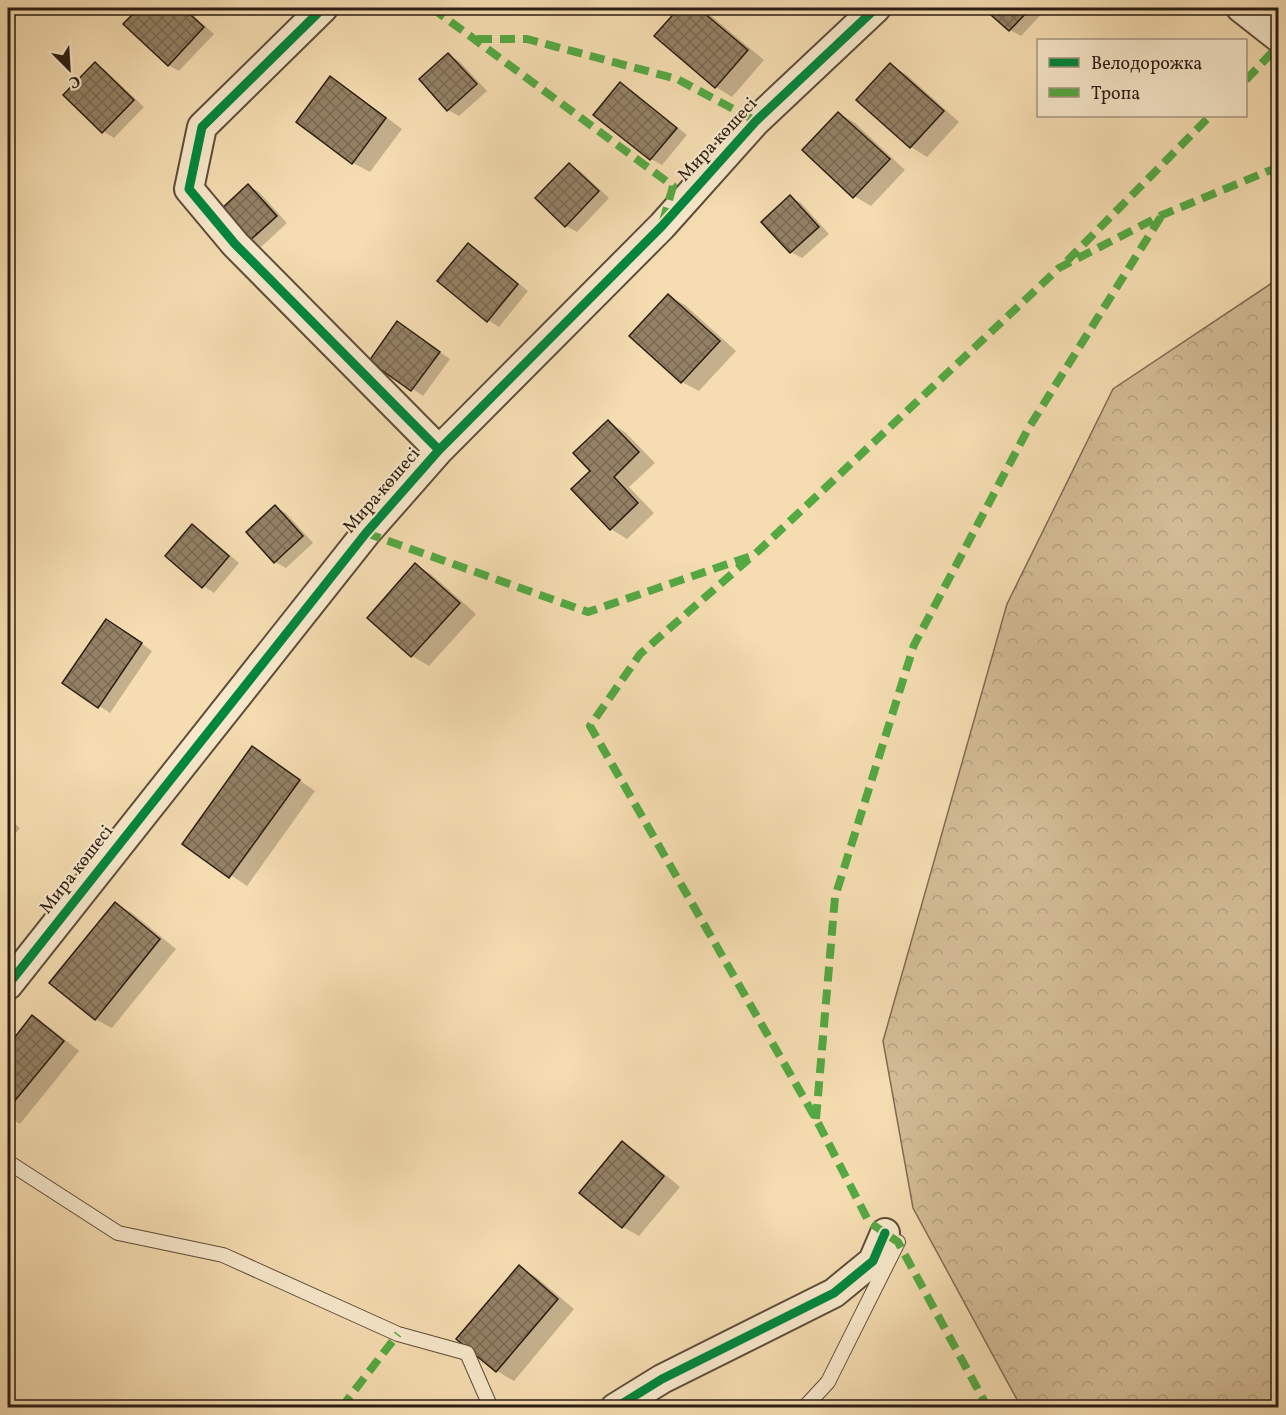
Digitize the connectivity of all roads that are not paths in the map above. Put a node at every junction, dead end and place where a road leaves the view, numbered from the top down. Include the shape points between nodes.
1 (323, 8) edge
2 (876, 8) edge
3 (1241, 8) edge
4 (1278, 37) edge
5 (439, 450) junction
6 (8, 985) edge
7 (8, 1162) edge
8 (891, 1238) joint
9 (491, 1407) edge
10 (615, 1407) edge
11 (804, 1407) edge

1 - 5 street via 202,127 189,189 236,244
2 - 5 street, Мира көшесі via 756,121 662,226
3 - 4 street
5 - 6 street, Мира көшесі via 366,533
7 - 9 lane via 118,1233 223,1255 398,1334 467,1353
8 - 10 street via 873,1261 834,1293 662,1379
8 - 11 lane via 828,1382

